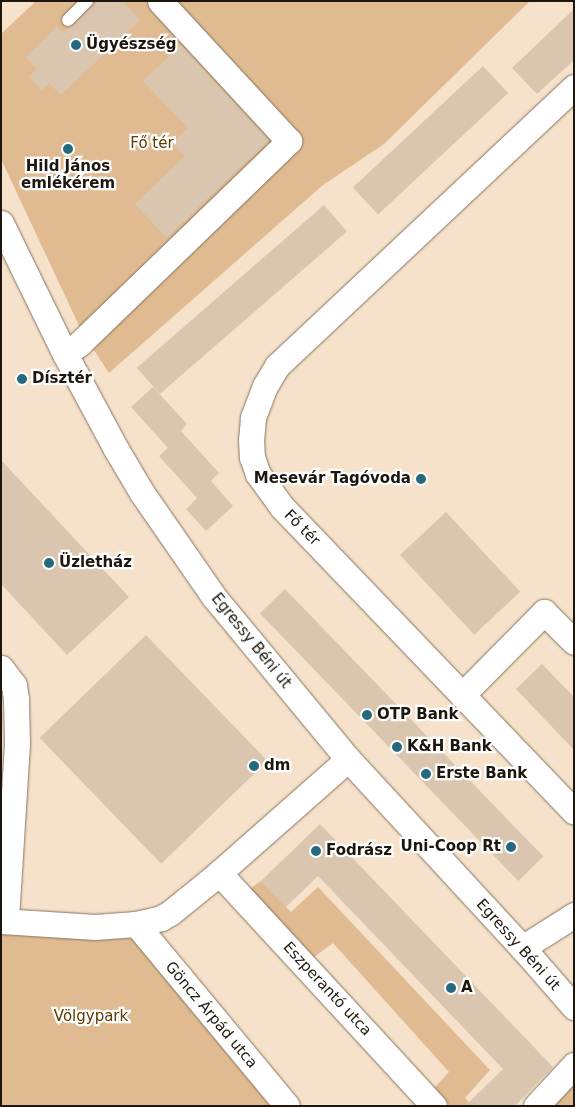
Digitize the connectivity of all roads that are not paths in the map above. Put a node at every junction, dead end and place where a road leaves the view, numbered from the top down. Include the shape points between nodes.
1 (87, 1) edge
2 (160, 1) edge
3 (68, 20) dead end
4 (574, 87) edge
5 (1, 223) edge
6 (65, 354) junction
7 (574, 642) edge
8 (1, 668) edge
9 (462, 695) junction
10 (348, 759) junction
11 (574, 811) edge
12 (219, 872) junction
13 (574, 915) edge
14 (3, 921) edge
15 (136, 924) junction
16 (522, 948) junction
17 (574, 1007) edge
18 (574, 1065) edge
19 (287, 1106) edge
20 (434, 1106) edge
21 (536, 1106) edge

1 - 3 lane
2 - 6 street via 289,141
4 - 9 street, Fő tér via 277,366 265,386 253,418 252,457 263,482 282,508
5 - 6 street, Egressy Béni út
6 - 10 street, Egressy Béni út via 116,449 184,556
7 - 9 street via 544,612
8 - 14 street via 14,684 17,744
9 - 11 street, Fő tér
10 - 12 street
10 - 16 street, Egressy Béni út
12 - 15 street via 170,913
12 - 20 street, Eszperantó utca
13 - 16 street
14 - 15 street via 95,927
15 - 19 street, Göncz Árpád utca
16 - 17 street, Egressy Béni út
18 - 21 street

